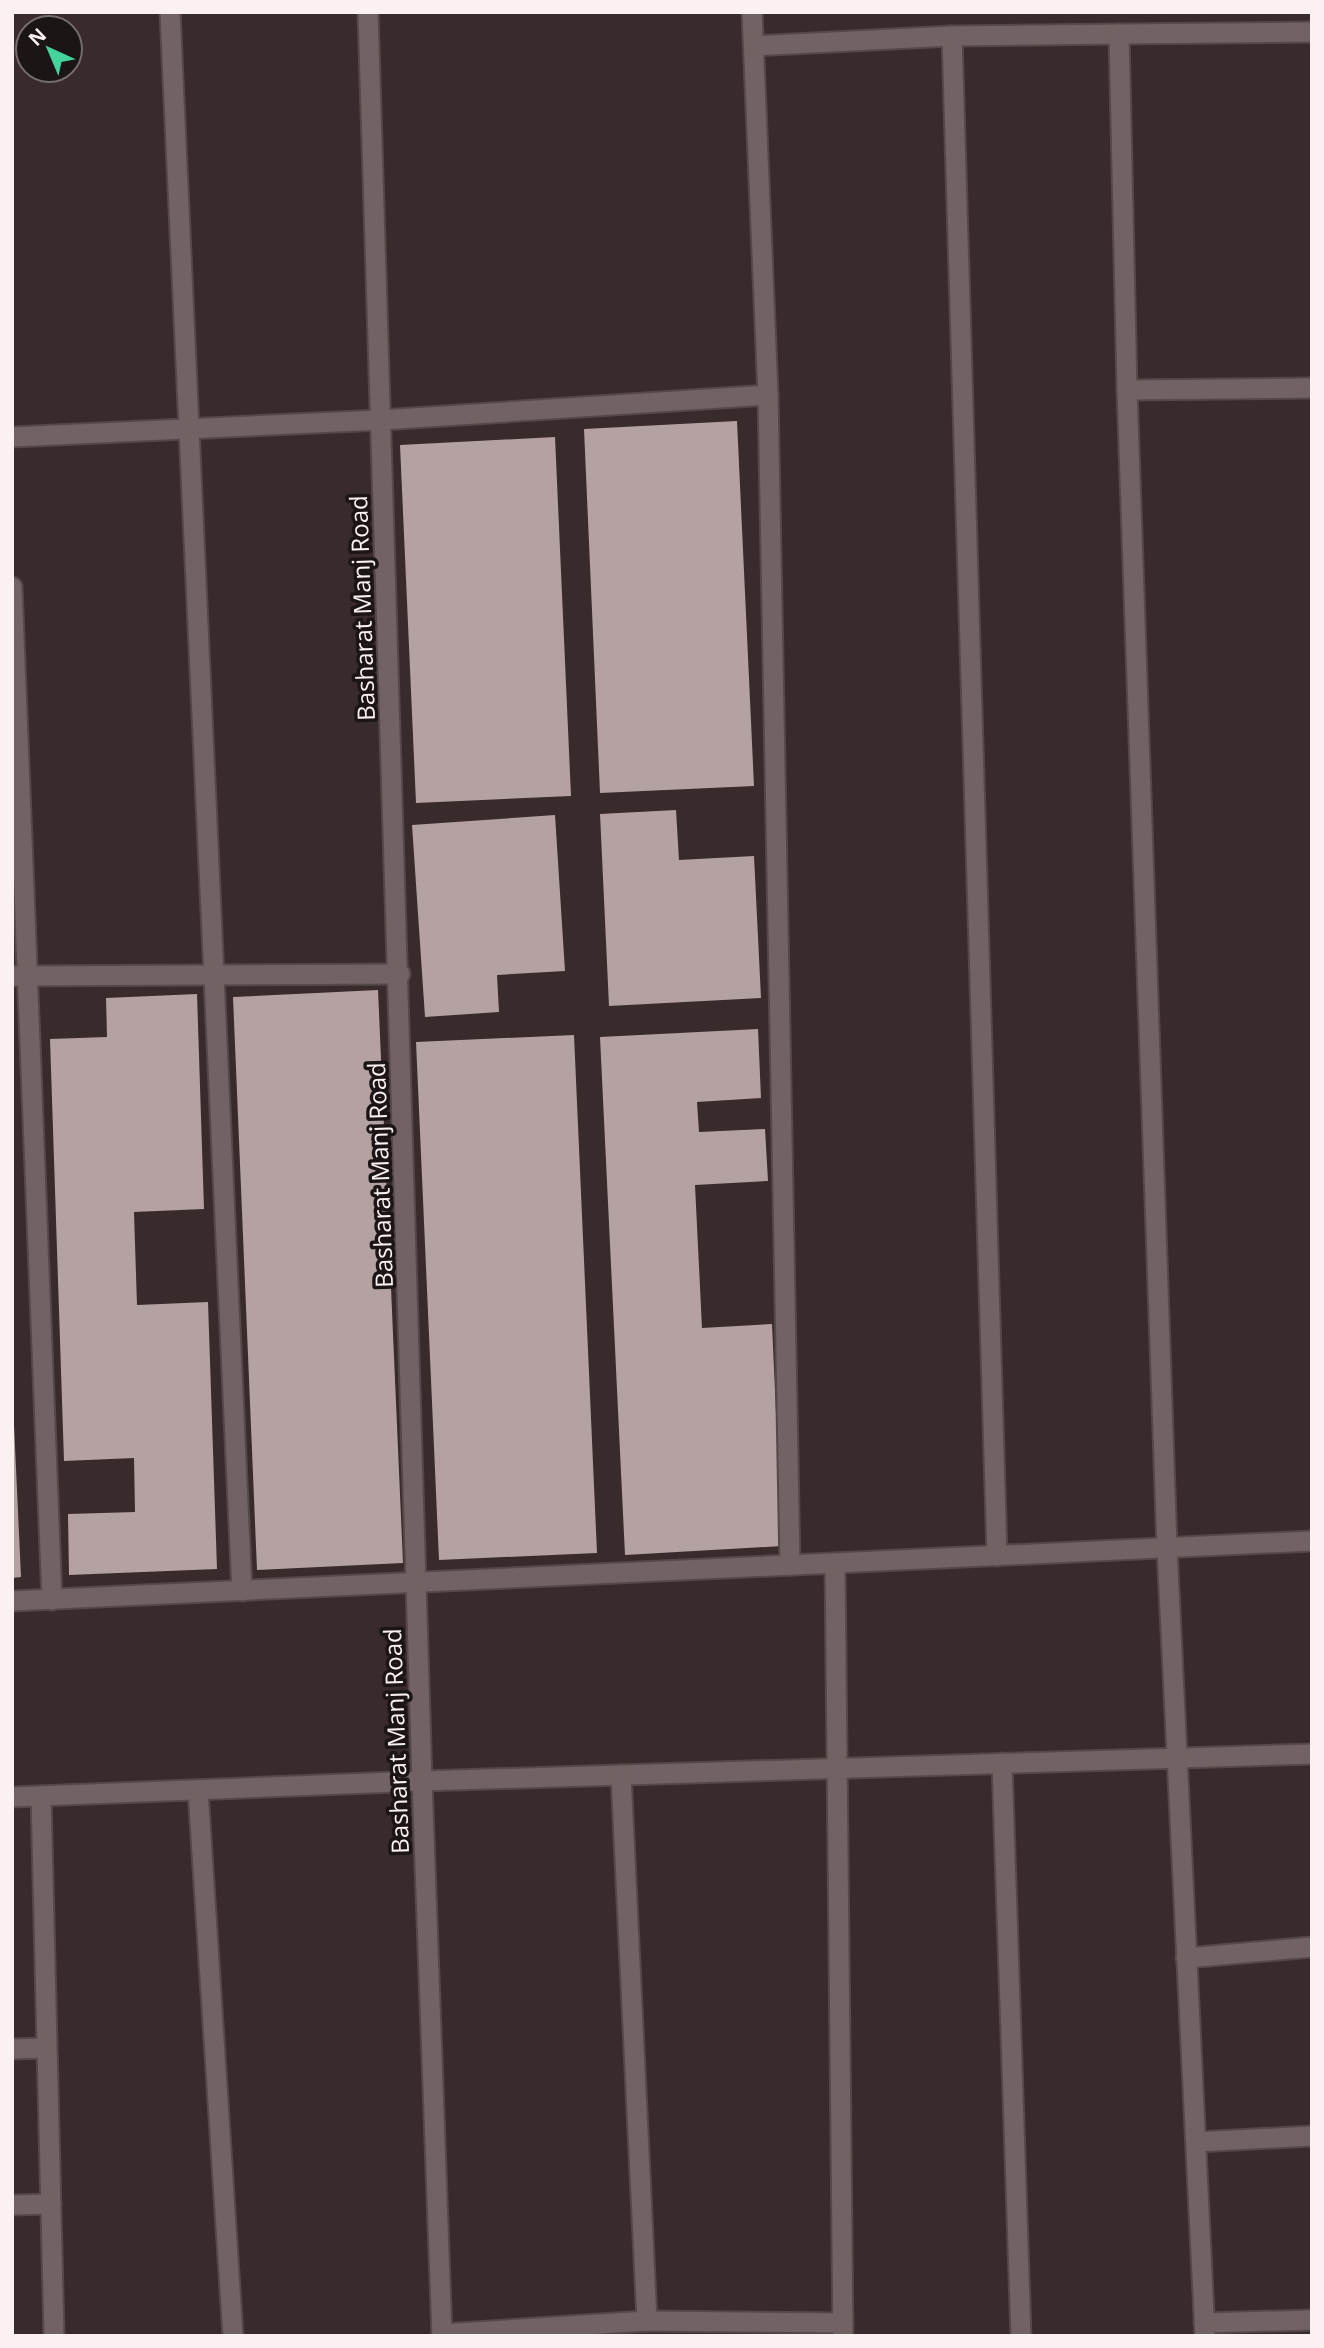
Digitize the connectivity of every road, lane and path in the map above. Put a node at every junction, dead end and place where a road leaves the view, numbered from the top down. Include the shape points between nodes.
1 (170, 12) edge
2 (368, 12) edge
3 (752, 12) edge
4 (1312, 32) edge
5 (1119, 34) junction
6 (952, 36) junction
7 (754, 46) junction
8 (1312, 388) edge
9 (1127, 390) junction
10 (768, 395) junction
11 (381, 420) junction
12 (189, 428) junction
13 (12, 437) edge
14 (12, 587) edge
15 (400, 974) junction
16 (214, 975) junction
17 (20, 976) edge
18 (1312, 1541) edge
19 (1167, 1548) junction
20 (997, 1556) junction
21 (835, 1564) junction
22 (790, 1566) junction
23 (417, 1583) junction
24 (242, 1591) junction
25 (52, 1600) junction
26 (12, 1601) edge
27 (1312, 1754) edge
28 (1177, 1758) junction
29 (1002, 1763) junction
30 (837, 1768) junction
31 (621, 1775) junction
32 (422, 1781) junction
33 (198, 1790) junction
34 (40, 1796) junction
35 (12, 1797) edge
36 (1312, 1947) edge
37 (1186, 1958) junction
38 (47, 2048) junction
39 (12, 2049) edge
40 (1312, 2136) edge
41 (1195, 2142) junction
42 (51, 2204) junction
43 (12, 2205) edge
44 (1312, 2319) edge
45 (648, 2321) junction
46 (1204, 2329) edge
47 (843, 2330) edge
48 (442, 2335) edge
49 (54, 2336) edge
50 (233, 2336) edge
51 (1021, 2336) edge

1 - 12 street
2 - 11 street, Basharat Manj Road
3 - 7 street
4 - 5 street
5 - 6 street
5 - 9 street
6 - 7 street
6 - 20 street
7 - 10 street
8 - 9 street
9 - 19 street
10 - 11 street
10 - 22 street
11 - 12 street
11 - 15 street, Basharat Manj Road
12 - 13 street
12 - 16 street
14 - 17 street
15 - 16 street
15 - 23 street, Basharat Manj Road
16 - 17 street
16 - 24 street
17 - 25 street
18 - 19 street
19 - 20 street
19 - 28 street
20 - 21 street
21 - 22 street
21 - 30 street
22 - 23 street
23 - 24 street
23 - 32 street, Basharat Manj Road
24 - 25 street
25 - 26 street
27 - 28 street
28 - 29 street
28 - 37 street
29 - 30 street
29 - 51 street
30 - 31 street
30 - 47 street
31 - 32 street
31 - 45 street
32 - 33 street
32 - 48 street, Basharat Manj Road
33 - 34 street
33 - 50 street
34 - 35 street
34 - 38 street
36 - 37 street
37 - 41 street
38 - 39 street
38 - 42 street
40 - 41 street
41 - 46 street
42 - 43 street
42 - 49 street
44 - 46 street
45 - 47 street
45 - 48 street

